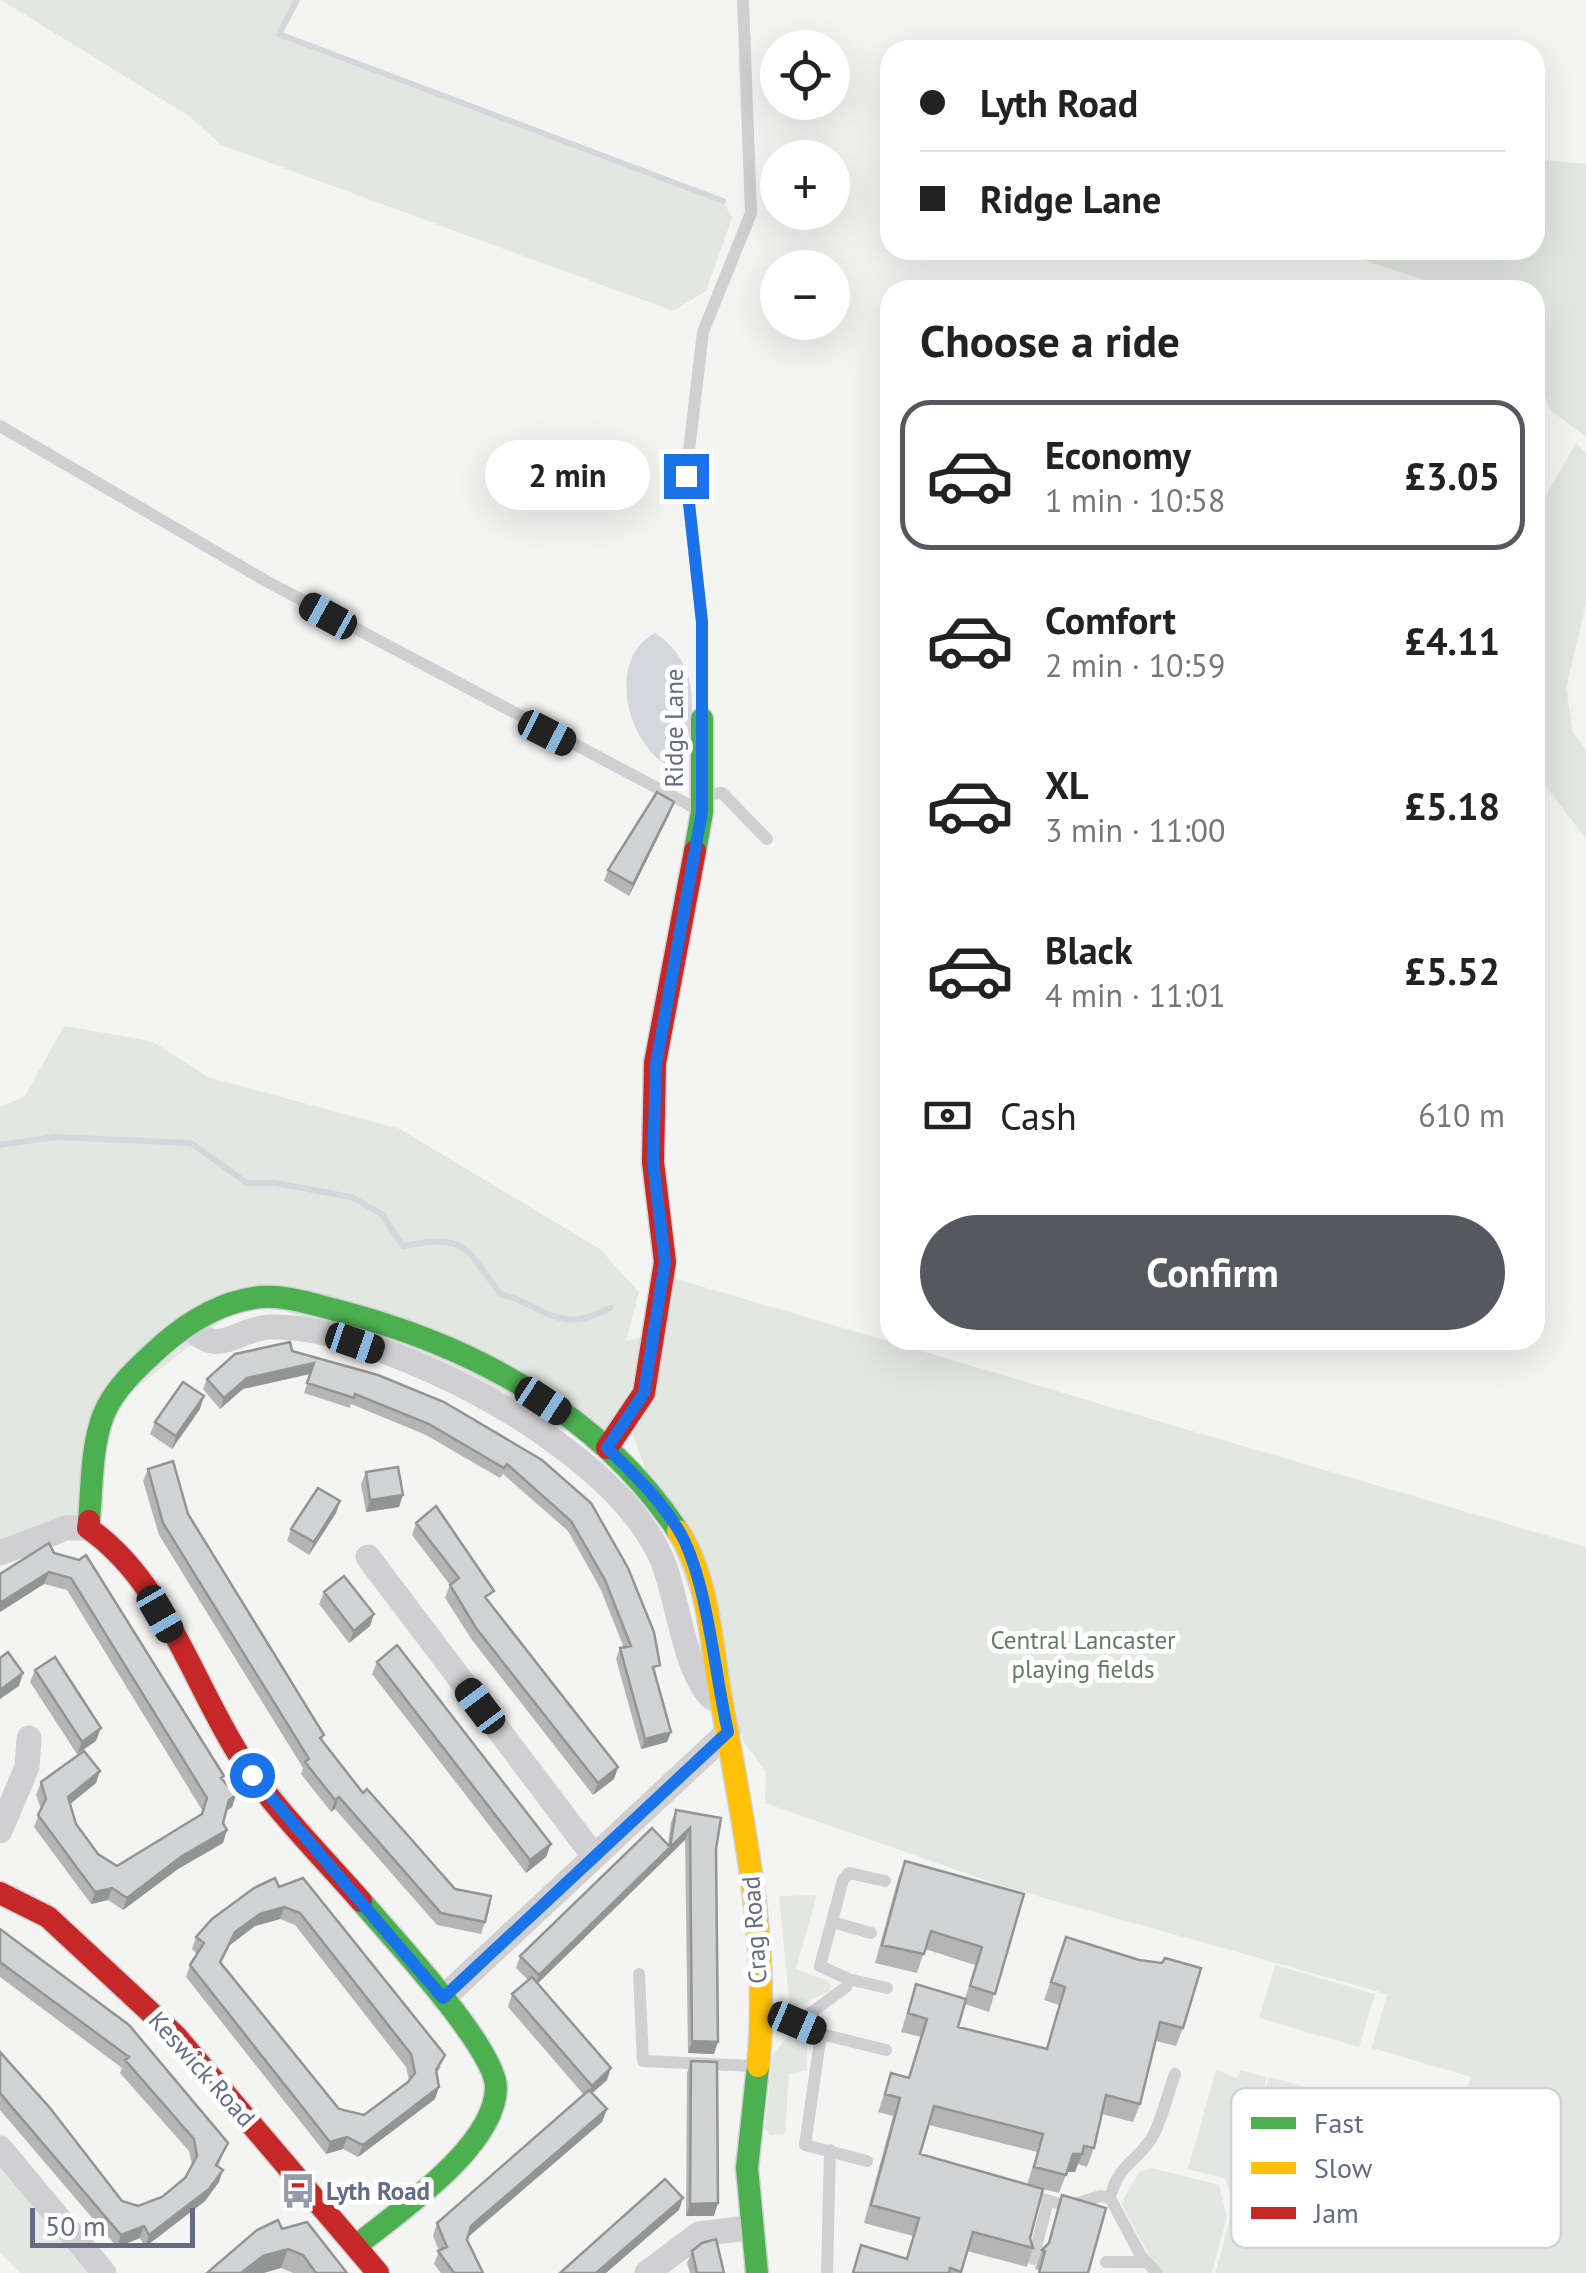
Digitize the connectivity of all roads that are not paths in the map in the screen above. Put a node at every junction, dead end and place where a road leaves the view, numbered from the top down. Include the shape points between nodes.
1 (743, 0) edge
2 (0, 426) edge
3 (702, 719) joint
4 (702, 803) junction
5 (766, 839) dead end
6 (188, 1325) junction
7 (607, 1448) junction
8 (88, 1528) junction
9 (0, 1553) edge
10 (368, 1557) dead end
11 (725, 1720) junction
12 (30, 1738) dead end
13 (0, 1831) edge
14 (593, 1854) junction
15 (885, 1881) dead end
16 (0, 1893) edge
17 (832, 1922) junction
18 (871, 1933) dead end
19 (639, 1974) dead end
20 (848, 1980) junction
21 (888, 1988) dead end
22 (443, 1998) junction
23 (762, 2019) junction
24 (797, 2023) junction
25 (822, 2034) junction
26 (886, 2050) dead end
27 (758, 2067) junction
28 (1175, 2074) dead end
29 (0, 2148) edge
30 (830, 2150) junction
31 (867, 2162) dead end
32 (1028, 2196) edge
33 (1110, 2198) junction
34 (1048, 2201) junction
35 (748, 2228) junction
36 (356, 2246) junction
37 (1033, 2260) edge
38 (1106, 2262) dead end
39 (1152, 2268) edge
40 (104, 2273) edge
41 (378, 2273) edge
42 (648, 2273) edge
43 (757, 2273) edge
44 (827, 2273) edge

1 - 3 lane, Ridge Lane via 750,213 703,332 686,476 702,622
2 - 4 lane via 266,582
3 - 4 street, Ridge Lane
4 - 5 lane via 722,793
4 - 7 street, Ridge Lane via 656,1064 653,1162 665,1262 644,1393
6 - 7 street, Crag Road via 252,1297 346,1312 450,1346
6 - 8 street, Crag Road via 163,1342 102,1414
6 - 11 street, Crag Road via 202,1341 214,1343 267,1327 320,1331 440,1374 562,1448 646,1529 705,1691
7 - 11 street, Crag Road via 650,1490 683,1538
8 - 9 street via 66,1528
8 - 22 street via 109,1541 149,1595 252,1775
10 - 14 street
11 - 14 street
11 - 23 street, Crag Road via 744,1816
12 - 13 street via 26,1767
14 - 22 street
15 - 17 lane via 849,1873
16 - 36 street, Keswick Road via 48,1917 176,2036
17 - 18 lane
17 - 20 lane via 820,1966
19 - 27 lane via 643,2061
20 - 21 lane
20 - 24 lane
22 - 36 street via 487,2058 496,2084 490,2110 475,2142
23 - 24 lane
23 - 27 street, Crag Road
24 - 25 lane
25 - 26 lane
25 - 30 lane via 805,2145
27 - 35 street, Crag Road
28 - 33 lane via 1153,2135 1127,2161
29 - 40 street
30 - 31 lane
30 - 44 lane
32 - 34 lane
33 - 34 lane via 1068,2206
33 - 39 lane
34 - 37 lane
35 - 42 street via 699,2234
35 - 43 street, Crag Road
36 - 41 street, Keswick Road
38 - 39 lane

